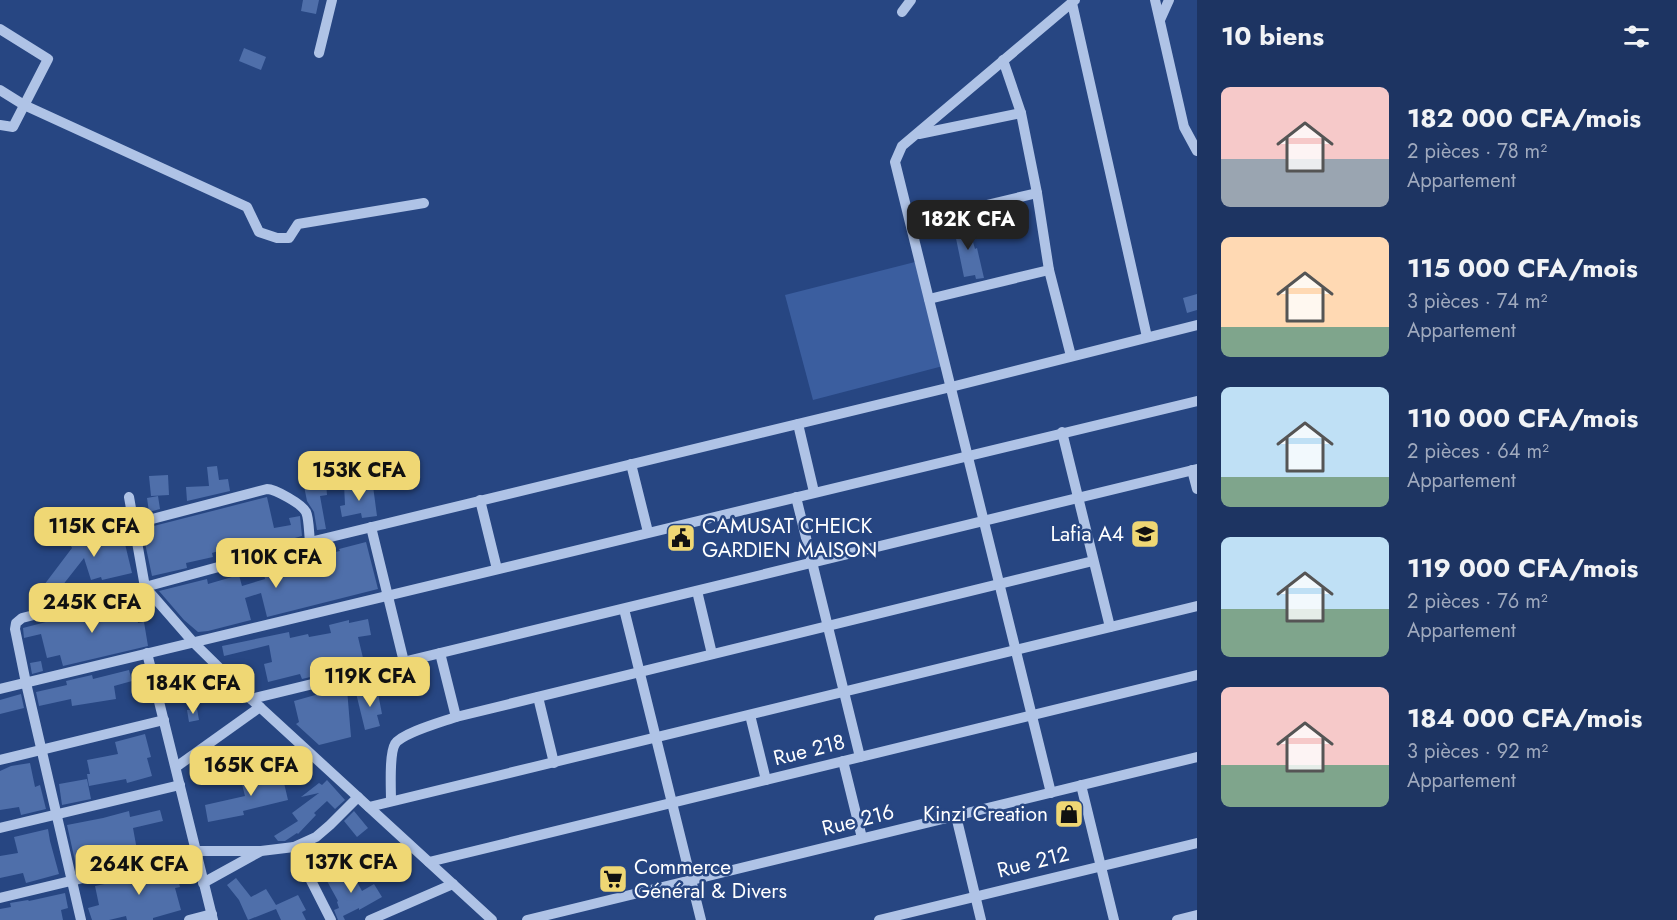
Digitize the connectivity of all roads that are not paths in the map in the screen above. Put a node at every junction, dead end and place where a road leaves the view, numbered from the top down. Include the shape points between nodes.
1 (332, 0) edge
2 (911, 0) edge
3 (1155, 0) edge
4 (1169, 0) edge
5 (1073, 1) edge
6 (902, 12) dead end
7 (1160, 20) junction
8 (0, 29) edge
9 (320, 53) dead end
10 (1002, 60) junction
11 (0, 90) edge
12 (24, 105) junction
13 (1022, 113) junction
14 (0, 125) edge
15 (916, 134) junction
16 (1197, 151) edge
17 (1037, 193) junction
18 (424, 202) dead end
19 (910, 223) junction
20 (1049, 270) junction
21 (929, 299) junction
22 (1197, 325) edge
23 (1147, 337) junction
24 (1071, 356) junction
25 (951, 387) junction
26 (1197, 401) edge
27 (798, 424) junction
28 (1062, 432) junction
29 (968, 455) junction
30 (631, 464) junction
31 (1195, 470) edge
32 (1197, 489) edge
33 (814, 492) junction
34 (129, 497) dead end
35 (796, 497) junction
36 (1078, 498) junction
37 (480, 500) junction
38 (984, 521) junction
39 (133, 524) junction
40 (371, 527) junction
41 (648, 532) junction
42 (310, 542) junction
43 (1093, 561) junction
44 (812, 563) junction
45 (497, 568) junction
46 (999, 584) junction
47 (145, 587) junction
48 (697, 591) junction
49 (387, 595) junction
50 (1197, 606) edge
51 (624, 609) junction
52 (828, 626) junction
53 (1110, 627) junction
54 (193, 642) junction
55 (1016, 650) junction
56 (147, 653) junction
57 (440, 654) junction
58 (712, 654) junction
59 (404, 662) junction
60 (640, 672) junction
61 (1197, 675) edge
62 (26, 682) junction
63 (0, 689) edge
64 (844, 692) junction
65 (538, 697) junction
66 (251, 699) junction
67 (260, 707) junction
68 (750, 715) junction
69 (1032, 716) junction
70 (456, 717) junction
71 (164, 720) junction
72 (656, 738) junction
73 (41, 750) junction
74 (860, 757) junction
75 (1197, 757) edge
76 (0, 760) edge
77 (843, 761) junction
78 (554, 762) junction
79 (176, 767) junction
80 (766, 780) junction
81 (180, 785) junction
82 (1081, 785) junction
83 (1051, 793) junction
84 (358, 797) junction
85 (391, 801) junction
86 (672, 803) junction
87 (369, 807) junction
88 (56, 815) junction
89 (956, 816) junction
90 (0, 828) edge
91 (862, 838) junction
92 (1197, 843) edge
93 (294, 847) junction
94 (196, 851) junction
95 (261, 851) junction
96 (429, 862) junction
97 (1101, 866) junction
98 (691, 880) junction
99 (72, 881) junction
100 (203, 883) junction
101 (453, 884) junction
102 (976, 897) junction
103 (0, 898) edge
104 (1197, 915) edge
105 (212, 917) edge
106 (81, 920) edge
107 (189, 920) edge
108 (331, 920) edge
109 (370, 920) edge
110 (492, 920) edge
111 (527, 920) edge
112 (701, 920) edge
113 (879, 920) edge
114 (981, 920) edge
115 (1114, 920) edge
116 (1177, 920) edge

1 - 9 street
2 - 6 street
3 - 7 street
4 - 7 street
5 - 10 street
5 - 23 street
7 - 16 street via 1184,127
8 - 12 street via 48,59
10 - 13 street
10 - 15 street
11 - 12 street
12 - 14 street via 13,128
12 - 18 street via 247,207 259,232 277,238 289,238 298,224
13 - 15 street
13 - 17 street
15 - 19 street via 902,146 896,162
17 - 19 street
17 - 20 street
19 - 21 street
20 - 21 street
20 - 24 street
21 - 25 street
22 - 23 street
23 - 24 street
24 - 25 street
25 - 27 street
25 - 29 street
26 - 28 street
27 - 30 street
27 - 33 street
28 - 29 street
28 - 36 street
29 - 33 street
29 - 38 street
30 - 37 street
30 - 41 street
31 - 32 street
31 - 36 street
33 - 35 street
34 - 39 street
35 - 41 street
35 - 44 street
36 - 38 street
36 - 43 street
37 - 40 street
37 - 45 street
38 - 44 street
38 - 46 street
39 - 42 street via 274,489 306,512
39 - 47 street
40 - 42 street
40 - 49 street
41 - 45 street
42 - 47 street
43 - 46 street
43 - 53 street
44 - 48 street
44 - 52 street
45 - 49 street
46 - 52 street
46 - 55 street
47 - 54 street
47 - 62 street via 22,618 15,629
48 - 51 street
48 - 58 street
49 - 54 street
49 - 59 street
50 - 53 street
51 - 57 street
51 - 60 street
52 - 58 street
52 - 64 street
53 - 55 street
54 - 56 street
54 - 66 street
55 - 64 street
55 - 69 street
56 - 62 street
56 - 71 street
57 - 59 street
57 - 70 street
58 - 60 street
59 - 66 street
60 - 65 street
60 - 72 street
61 - 69 street, Rue 218
62 - 63 street
62 - 73 street
64 - 68 street
64 - 74 street
65 - 70 street
65 - 78 street
66 - 67 street
67 - 79 street
67 - 84 street
68 - 72 street
68 - 80 street
69 - 74 street, Rue 218
69 - 83 street
70 - 85 street via 403,737 396,744 392,752
71 - 73 street
71 - 79 street
72 - 78 street
72 - 86 street
73 - 76 street
73 - 88 street
74 - 77 street, Rue 218
75 - 82 street, Rue 216
77 - 80 street, Rue 218
77 - 91 street
78 - 85 street
79 - 81 street
80 - 86 street, Rue 218
81 - 88 street
81 - 94 street
82 - 83 street, Rue 216
82 - 97 street
83 - 89 street, Rue 216
84 - 87 street
84 - 93 street via 316,837
85 - 87 street
86 - 96 street, Rue 218
86 - 98 street
87 - 96 street
88 - 90 street
88 - 99 street
89 - 91 street, Rue 216
89 - 102 street
91 - 98 street, Rue 216
92 - 97 street, Rue 212
93 - 95 street
93 - 108 street
94 - 95 street
94 - 99 street
94 - 100 street
95 - 100 street
96 - 101 street
97 - 102 street, Rue 212
97 - 115 street
98 - 111 street, Rue 216
98 - 112 street
99 - 103 street
99 - 106 street
100 - 105 street
101 - 109 street
101 - 110 street
102 - 113 street, Rue 212
102 - 114 street
104 - 116 street
105 - 107 street

